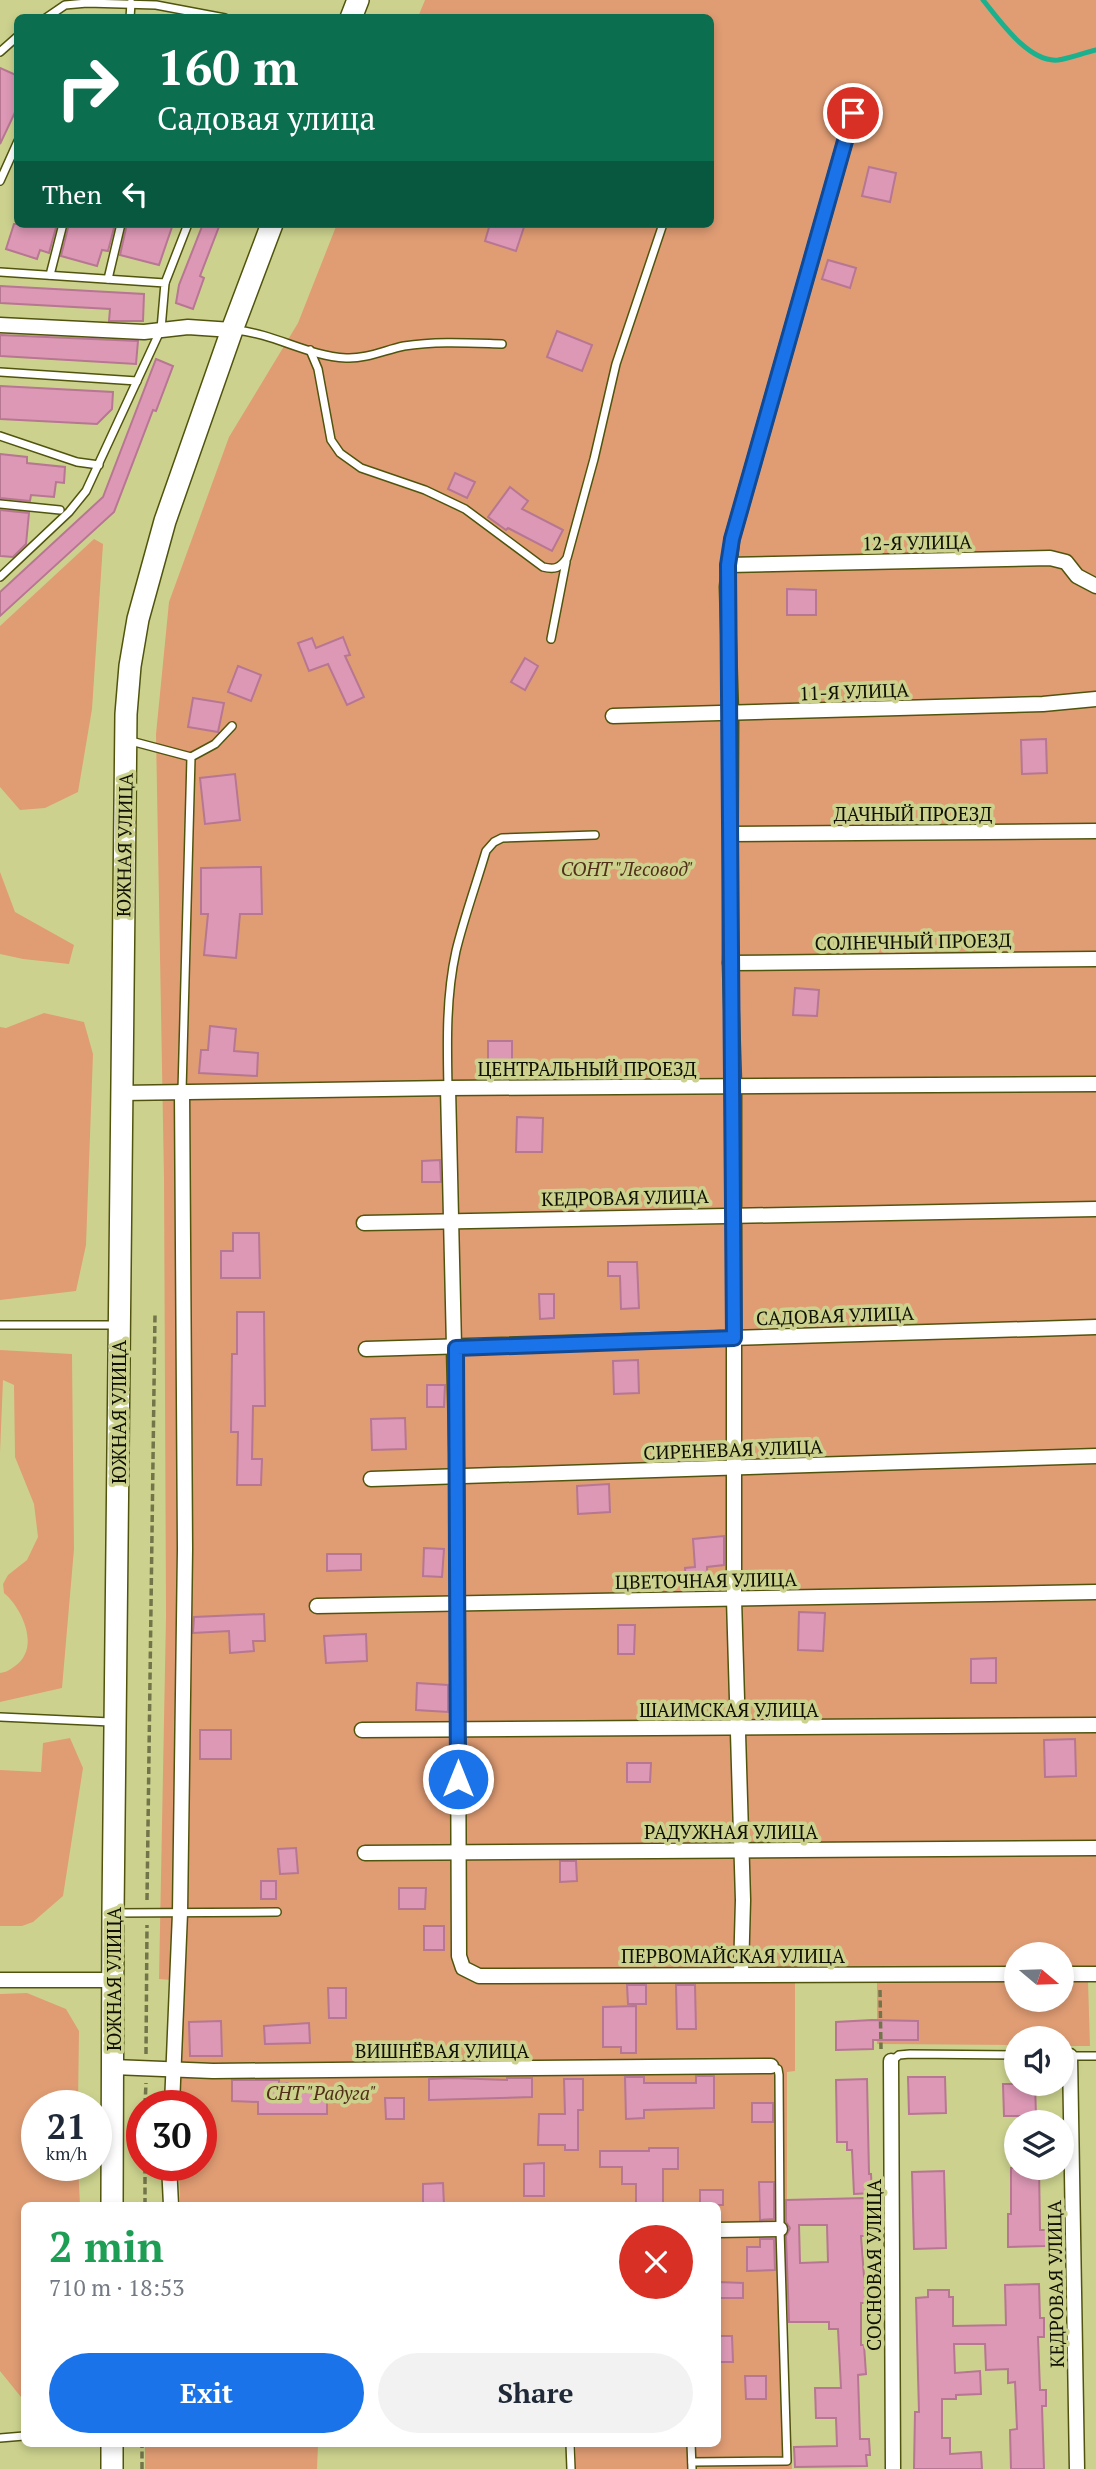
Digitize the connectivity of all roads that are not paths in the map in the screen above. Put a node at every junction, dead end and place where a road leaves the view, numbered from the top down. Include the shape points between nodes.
1 (131, 3) junction
2 (56, 14) edge
3 (130, 14) edge
4 (197, 14) edge
5 (14, 40) edge
6 (0, 52) edge
7 (853, 113) dead end
8 (14, 150) edge
9 (0, 181) edge
10 (62, 228) edge
11 (120, 228) edge
12 (186, 228) edge
13 (270, 228) edge
14 (662, 228) edge
15 (0, 272) edge
16 (50, 275) junction
17 (108, 279) junction
18 (165, 283) junction
19 (0, 324) edge
20 (161, 329) junction
21 (232, 330) junction
22 (502, 344) dead end
23 (310, 350) junction
24 (0, 372) edge
25 (137, 381) junction
26 (0, 436) edge
27 (99, 465) junction
28 (0, 504) edge
29 (60, 510) dead end
30 (567, 558) junction
31 (728, 565) junction
32 (1, 575) edge
33 (1096, 586) edge
34 (551, 639) dead end
35 (1096, 699) edge
36 (731, 715) junction
37 (613, 716) dead end
38 (232, 726) dead end
39 (125, 739) junction
40 (191, 757) junction
41 (1096, 831) edge
42 (731, 834) junction
43 (595, 835) dead end
44 (1096, 959) edge
45 (730, 963) junction
46 (1096, 1084) edge
47 (734, 1086) junction
48 (448, 1088) junction
49 (183, 1091) junction
50 (121, 1093) junction
51 (1096, 1209) edge
52 (734, 1215) junction
53 (450, 1219) junction
54 (364, 1223) dead end
55 (0, 1325) edge
56 (118, 1325) junction
57 (1096, 1327) edge
58 (734, 1338) junction
59 (456, 1348) junction
60 (366, 1349) dead end
61 (1096, 1456) edge
62 (734, 1468) junction
63 (457, 1476) junction
64 (371, 1479) dead end
65 (1096, 1592) edge
66 (734, 1599) junction
67 (458, 1605) junction
68 (317, 1606) dead end
69 (0, 1717) edge
70 (116, 1722) junction
71 (1096, 1725) edge
72 (458, 1729) junction
73 (738, 1729) junction
74 (362, 1730) dead end
75 (1096, 1848) edge
76 (742, 1850) junction
77 (365, 1853) dead end
78 (458, 1853) junction
79 (277, 1912) dead end
80 (113, 1913) junction
81 (180, 1913) junction
82 (741, 1973) junction
83 (1004, 1974) edge
84 (1074, 1974) edge
85 (1096, 1974) edge
86 (0, 1980) edge
87 (113, 1980) junction
88 (1004, 2055) edge
89 (1074, 2056) edge
90 (1096, 2056) edge
91 (891, 2061) joint
92 (771, 2066) joint
93 (113, 2067) junction
94 (174, 2070) junction
95 (173, 2090) edge
96 (1067, 2096) edge
97 (170, 2181) edge
98 (113, 2202) edge
99 (171, 2202) edge
100 (780, 2229) junction
101 (721, 2230) edge
102 (21, 2436) edge
103 (0, 2438) edge
104 (112, 2447) edge
105 (570, 2447) edge
106 (691, 2447) edge
107 (692, 2466) edge
108 (112, 2469) edge
109 (571, 2469) edge
110 (893, 2469) edge
111 (1077, 2469) edge

1 - 2 lane via 65,5
1 - 3 lane
1 - 4 lane
5 - 6 lane
7 - 31 street
8 - 9 lane
10 - 16 lane
11 - 17 lane
12 - 18 lane
13 - 21 main road, ЮЖНАЯ УЛИЦА
14 - 30 lane via 616,364
15 - 16 lane
16 - 17 lane
17 - 18 lane
18 - 20 lane
19 - 20 street via 144,332
20 - 21 street
20 - 25 lane
21 - 23 lane via 270,335
21 - 39 main road, ЮЖНАЯ УЛИЦА via 165,522 138,619
22 - 23 lane via 444,342 350,358
23 - 30 lane via 331,440 340,453 361,468 465,509 543,567 561,566
24 - 25 lane
25 - 27 lane
26 - 27 lane
27 - 32 lane via 69,512
28 - 29 lane
30 - 34 lane
31 - 33 street, 12-Я УЛИЦА via 1050,558 1066,562 1077,576
31 - 36 street
35 - 36 street, 11-Я УЛИЦА
36 - 37 street, 11-Я УЛИЦА
36 - 42 street
38 - 40 lane via 215,744
39 - 40 lane
39 - 50 main road, ЮЖНАЯ УЛИЦА
40 - 49 lane
41 - 42 street, ДАЧНЫЙ ПРОЕЗД
42 - 45 street
43 - 48 lane via 502,838 486,852 454,965
44 - 45 street, СОЛНЕЧНЫЙ ПРОЕЗД
45 - 47 street
46 - 47 street, ЦЕНТРАЛЬНЫЙ ПРОЕЗД
47 - 48 street, ЦЕНТРАЛЬНЫЙ ПРОЕЗД
47 - 52 street
48 - 49 street, ЦЕНТРАЛЬНЫЙ ПРОЕЗД
48 - 53 street
49 - 50 street, ЦЕНТРАЛЬНЫЙ ПРОЕЗД
49 - 81 street via 185,1549
50 - 56 main road, ЮЖНАЯ УЛИЦА
51 - 52 street, КЕДРОВАЯ УЛИЦА
52 - 53 street, КЕДРОВАЯ УЛИЦА
52 - 58 street
53 - 54 street, КЕДРОВАЯ УЛИЦА
53 - 59 street
55 - 56 lane
56 - 70 main road, ЮЖНАЯ УЛИЦА
57 - 58 street, САДОВАЯ УЛИЦА
58 - 59 street, САДОВАЯ УЛИЦА
58 - 62 street
59 - 60 street, САДОВАЯ УЛИЦА
59 - 63 street
61 - 62 street, СИРЕНЕВАЯ УЛИЦА
62 - 63 street, СИРЕНЕВАЯ УЛИЦА
62 - 66 street
63 - 64 street, СИРЕНЕВАЯ УЛИЦА
63 - 67 street
65 - 66 street, ЦВЕТОЧНАЯ УЛИЦА
66 - 67 street, ЦВЕТОЧНАЯ УЛИЦА
66 - 73 street
67 - 68 street, ЦВЕТОЧНАЯ УЛИЦА
67 - 72 street
69 - 70 lane
70 - 80 main road, ЮЖНАЯ УЛИЦА
71 - 73 street, ШАИМСКАЯ УЛИЦА
72 - 73 street, ШАИМСКАЯ УЛИЦА
72 - 74 street, ШАИМСКАЯ УЛИЦА
72 - 78 street
73 - 76 street
75 - 76 street, РАДУЖНАЯ УЛИЦА
76 - 78 street, РАДУЖНАЯ УЛИЦА
76 - 82 street
77 - 78 street, РАДУЖНАЯ УЛИЦА
78 - 82 street, ПЕРВОМАЙСКАЯ УЛИЦА via 459,1956 463,1968 479,1976
79 - 81 lane
80 - 81 lane
80 - 87 main road, ЮЖНАЯ УЛИЦА
81 - 94 street
82 - 83 street, ПЕРВОМАЙСКАЯ УЛИЦА
84 - 85 street
86 - 87 street
87 - 93 main road, ЮЖНАЯ УЛИЦА
88 - 91 lane via 911,2054
89 - 90 lane
91 - 110 street, СОСНОВАЯ УЛИЦА
92 - 94 street, ВИШНЁВАЯ УЛИЦА
92 - 100 lane via 779,2075
93 - 94 street, ВИШНЁВАЯ УЛИЦА
93 - 98 main road, ЮЖНАЯ УЛИЦА
94 - 95 street
96 - 111 street, КЕДРОВАЯ УЛИЦА
97 - 99 street
100 - 101 street
100 - 107 lane via 788,2461
102 - 103 lane
104 - 108 main road
105 - 109 lane
106 - 107 lane

